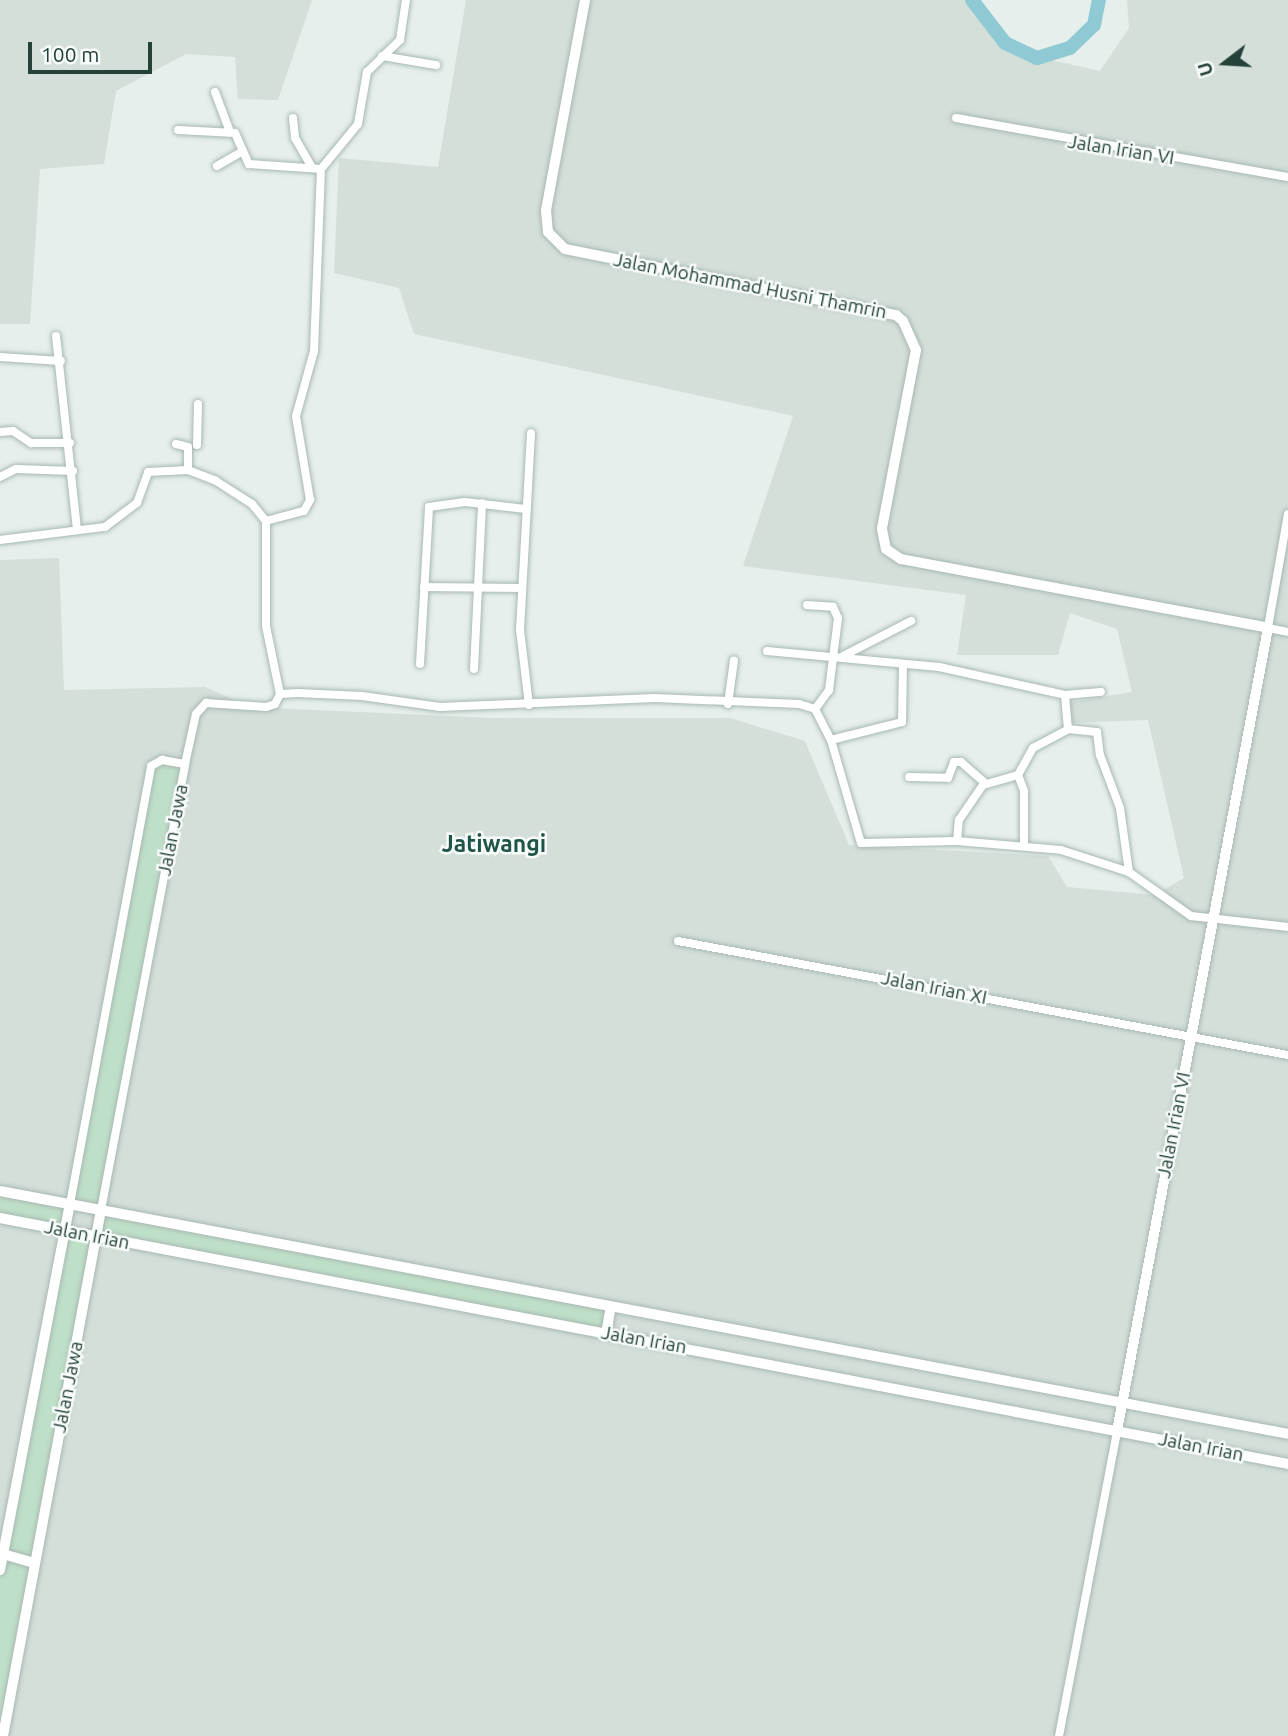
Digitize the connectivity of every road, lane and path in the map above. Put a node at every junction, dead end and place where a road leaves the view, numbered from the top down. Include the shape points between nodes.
1 (406, 0) edge
2 (584, 0) edge
3 (382, 56) junction
4 (436, 65) dead end
5 (215, 92) dead end
6 (293, 118) dead end
7 (956, 118) dead end
8 (178, 130) dead end
9 (230, 132) junction
10 (243, 151) junction
11 (217, 166) dead end
12 (316, 169) junction
13 (1288, 177) edge
14 (56, 336) dead end
15 (0, 357) edge
16 (61, 361) junction
17 (198, 404) dead end
18 (0, 432) edge
19 (531, 433) dead end
20 (70, 443) junction
21 (176, 444) dead end
22 (196, 445) junction
23 (188, 470) junction
24 (73, 471) junction
25 (0, 477) edge
26 (482, 503) junction
27 (526, 509) junction
28 (1288, 514) edge
29 (266, 521) junction
30 (77, 529) junction
31 (0, 540) edge
32 (424, 587) junction
33 (477, 587) junction
34 (521, 588) junction
35 (807, 605) dead end
36 (911, 621) dead end
37 (1268, 628) junction
38 (1288, 632) edge
39 (767, 651) dead end
40 (838, 657) junction
41 (734, 660) dead end
42 (420, 664) dead end
43 (902, 666) junction
44 (474, 668) dead end
45 (1101, 692) dead end
46 (280, 694) junction
47 (1065, 695) junction
48 (728, 704) junction
49 (529, 705) junction
50 (815, 709) junction
51 (1068, 729) junction
52 (831, 740) junction
53 (185, 764) junction
54 (1018, 775) junction
55 (909, 777) dead end
56 (986, 784) junction
57 (957, 841) junction
58 (1024, 846) junction
59 (1129, 872) junction
60 (1214, 921) junction
61 (1288, 927) edge
62 (678, 941) dead end
63 (1191, 1036) junction
64 (1288, 1055) edge
65 (0, 1191) edge
66 (69, 1204) junction
67 (101, 1210) junction
68 (0, 1218) edge
69 (64, 1230) junction
70 (97, 1237) junction
71 (611, 1306) junction
72 (606, 1334) junction
73 (1123, 1403) junction
74 (1117, 1431) junction
75 (1288, 1434) edge
76 (1288, 1464) edge
77 (3, 1554) junction
78 (34, 1563) junction
79 (0, 1570) edge
80 (3, 1736) edge
81 (1059, 1736) edge

1 - 3 street via 400,40
2 - 37 street, Jalan Mohammad Husni Thamrin via 550,183 545,216 548,232 565,249 896,315 903,321 916,350 882,529 886,550 901,559
3 - 4 street
3 - 12 street via 367,72 358,124
5 - 9 street
6 - 12 street via 295,138
7 - 13 street, Jalan Irian VI
8 - 9 street
9 - 10 street via 239,136
10 - 11 street
10 - 12 street via 249,164
12 - 29 street via 314,351 296,416 310,500 304,511
14 - 16 street
15 - 16 street
16 - 20 street
17 - 22 street
18 - 20 street via 13,431 31,443
19 - 27 street
20 - 24 street
21 - 22 street
22 - 23 street
23 - 29 street via 252,503
23 - 30 street via 148,472 137,503 122,517 105,527
24 - 25 street via 16,469
24 - 30 street
26 - 27 street
26 - 32 street via 435,503 429,507
26 - 33 street
27 - 34 street
28 - 37 street, Jalan Irian VI
29 - 46 street via 267,626
30 - 31 street
32 - 33 street
32 - 42 street
33 - 34 street
33 - 44 street
34 - 49 street via 520,630
35 - 40 street via 836,610
36 - 40 street
37 - 38 street
37 - 60 street, Jalan Irian VI
39 - 40 street
40 - 43 street
40 - 50 street via 829,690
41 - 48 street
43 - 47 street via 956,670
43 - 52 street via 902,722
45 - 47 street
46 - 49 street via 362,696 440,707
46 - 53 street via 275,704 266,708 217,702 200,706
47 - 51 street
48 - 49 street via 655,698
48 - 50 street via 799,704
50 - 52 street
51 - 54 street via 1033,748
51 - 59 street via 1097,732 1100,755 1120,808
52 - 57 street via 861,843
53 - 66 street, Jalan Jawa via 162,760 151,766
53 - 67 street, Jalan Jawa
54 - 56 street
54 - 58 street via 1024,790
55 - 56 street via 948,778 954,762 961,762
56 - 57 street via 959,820
57 - 58 street
58 - 59 street via 1082,855
59 - 60 street via 1185,914
60 - 61 street
60 - 63 street, Jalan Irian VI
62 - 63 street, Jalan Irian XI
63 - 64 street, Jalan Irian XI
63 - 73 street, Jalan Irian VI
65 - 66 street, Jalan Irian
66 - 67 street, Jalan Irian
66 - 69 street, Jalan Jawa
67 - 70 street, Jalan Jawa
67 - 71 street, Jalan Irian
68 - 69 street, Jalan Irian
69 - 70 street, Jalan Irian
69 - 77 street, Jalan Jawa
70 - 72 street, Jalan Irian
70 - 78 street, Jalan Jawa
71 - 72 street
71 - 73 street, Jalan Irian
72 - 74 street, Jalan Irian
73 - 74 street, Jalan Irian VI
73 - 75 street, Jalan Irian
74 - 76 street, Jalan Irian
74 - 81 street, Jalan Irian VI
77 - 78 street
77 - 79 street, Jalan Jawa
78 - 80 street, Jalan Jawa

